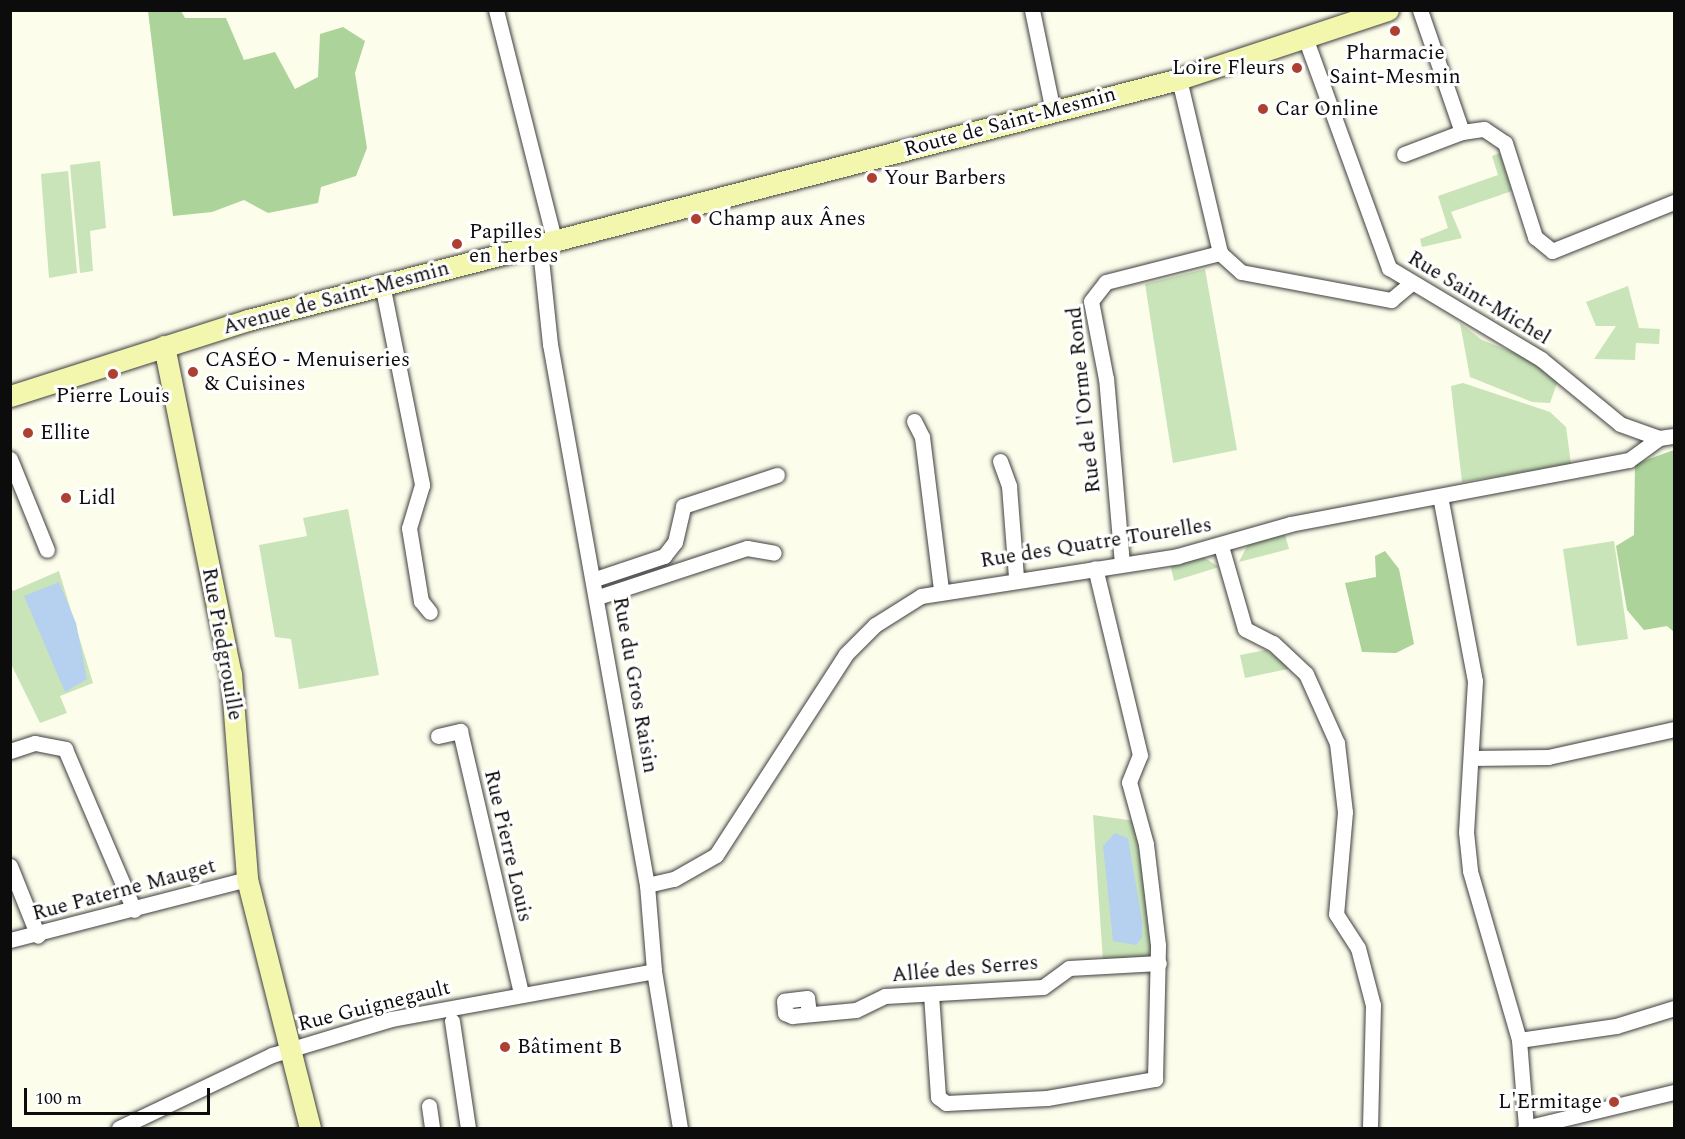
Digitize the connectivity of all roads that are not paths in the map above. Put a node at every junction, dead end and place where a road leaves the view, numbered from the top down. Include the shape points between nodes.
1 (496, 10) edge
2 (1032, 10) edge
3 (1388, 10) edge
4 (1420, 10) edge
5 (1305, 40) junction
6 (1179, 80) junction
7 (1053, 111) junction
8 (1462, 132) junction
9 (1404, 154) dead end
10 (1674, 202) edge
11 (629, 220) joint
12 (547, 245) junction
13 (1220, 253) junction
14 (382, 284) junction
15 (1410, 284) junction
16 (165, 346) junction
17 (10, 396) edge
18 (914, 421) dead end
19 (1674, 436) edge
20 (1659, 438) junction
21 (10, 459) edge
22 (1000, 461) dead end
23 (777, 475) dead end
24 (16, 491) edge
25 (1440, 496) junction
26 (1221, 546) junction
27 (47, 550) dead end
28 (774, 553) dead end
29 (1122, 564) junction
30 (1095, 568) junction
31 (1016, 578) junction
32 (595, 579) junction
33 (940, 589) junction
34 (598, 597) junction
35 (430, 612) dead end
36 (1674, 729) edge
37 (438, 736) dead end
38 (10, 751) edge
39 (1471, 758) junction
40 (10, 866) edge
41 (247, 879) junction
42 (647, 885) junction
43 (134, 910) junction
44 (38, 936) junction
45 (10, 940) edge
46 (1159, 963) junction
47 (654, 971) junction
48 (521, 993) junction
49 (931, 994) junction
50 (1674, 1008) edge
51 (809, 1014) dead end
52 (452, 1021) dead end
53 (1519, 1040) junction
54 (292, 1049) junction
55 (1674, 1092) edge
56 (429, 1106) dead end
57 (119, 1128) edge
58 (310, 1128) edge
59 (432, 1128) edge
60 (468, 1128) edge
61 (680, 1128) edge
62 (1370, 1128) edge
63 (1526, 1128) edge

1 - 12 street, Rue du Gros Raisin
2 - 7 street
3 - 5 main road, Route de Saint-Mesmin
4 - 8 street
5 - 6 main road, Route de Saint-Mesmin
5 - 15 street, Rue Saint-Michel via 1385,261
6 - 7 main road, Route de Saint-Mesmin
6 - 13 street
7 - 11 main road, Route de Saint-Mesmin
8 - 9 street
8 - 10 street via 1484,129 1505,143 1535,237 1552,252
11 - 12 main road, Avenue de Saint-Mesmin
12 - 14 main road, Avenue de Saint-Mesmin
12 - 32 street, Rue du Gros Raisin via 550,344
13 - 15 street via 1248,276 1318,289 1396,300
13 - 29 street, Rue de l'Orme Rond via 1106,282 1091,301 1106,379
14 - 16 main road, Avenue de Saint-Mesmin
14 - 35 street via 422,485 409,528 421,601
15 - 20 street, Rue Saint-Michel via 1541,360 1620,424
16 - 17 main road, Avenue de Saint-Mesmin
16 - 41 main road, Rue Piedgrouille via 231,674
18 - 33 street via 922,437
19 - 20 street, Rue des Quatre Tourelles
20 - 25 street, Rue des Quatre Tourelles via 1629,460
21 - 24 street
22 - 31 street via 1009,486
23 - 32 street via 683,506 675,542 664,556
24 - 27 street
25 - 26 street, Rue des Quatre Tourelles via 1290,524
25 - 39 street via 1475,681
26 - 29 street, Rue des Quatre Tourelles
26 - 62 street via 1245,629 1273,643 1306,674 1337,743 1345,812 1336,914 1358,948 1373,1005
28 - 34 street via 747,548
29 - 30 street, Rue des Quatre Tourelles
30 - 31 street, Rue des Quatre Tourelles
30 - 46 street via 1140,755 1129,782 1146,844
31 - 33 street, Rue des Quatre Tourelles
32 - 34 street, Rue du Gros Raisin
33 - 42 street, Rue des Quatre Tourelles via 900,606 846,654 716,855 674,879
34 - 42 street, Rue du Gros Raisin
36 - 39 street via 1548,757
37 - 48 street, Rue Pierre Louis via 460,731
38 - 43 street via 35,743 65,749
39 - 53 street via 1470,871
40 - 44 street
41 - 43 street, Rue Paterne Mauget
41 - 54 main road, Rue Piedgrouille
42 - 47 street, Rue du Gros Raisin
43 - 44 street, Rue Paterne Mauget
44 - 45 street, Rue Paterne Mauget
46 - 49 street, Allée des Serres via 1069,968 1043,987
46 - 49 street via 1155,1079 1047,1098 940,1100
47 - 48 street, Rue Guignegault
47 - 61 street, Rue du Gros Raisin
48 - 54 street, Rue Guignegault via 391,1019
49 - 51 street, Allée des Serres via 885,996 856,1010
50 - 53 street via 1616,1026
52 - 60 street
53 - 63 street
54 - 57 street, Rue Guignegault
54 - 58 main road, Rue Piedgrouille
55 - 63 street
56 - 59 street

